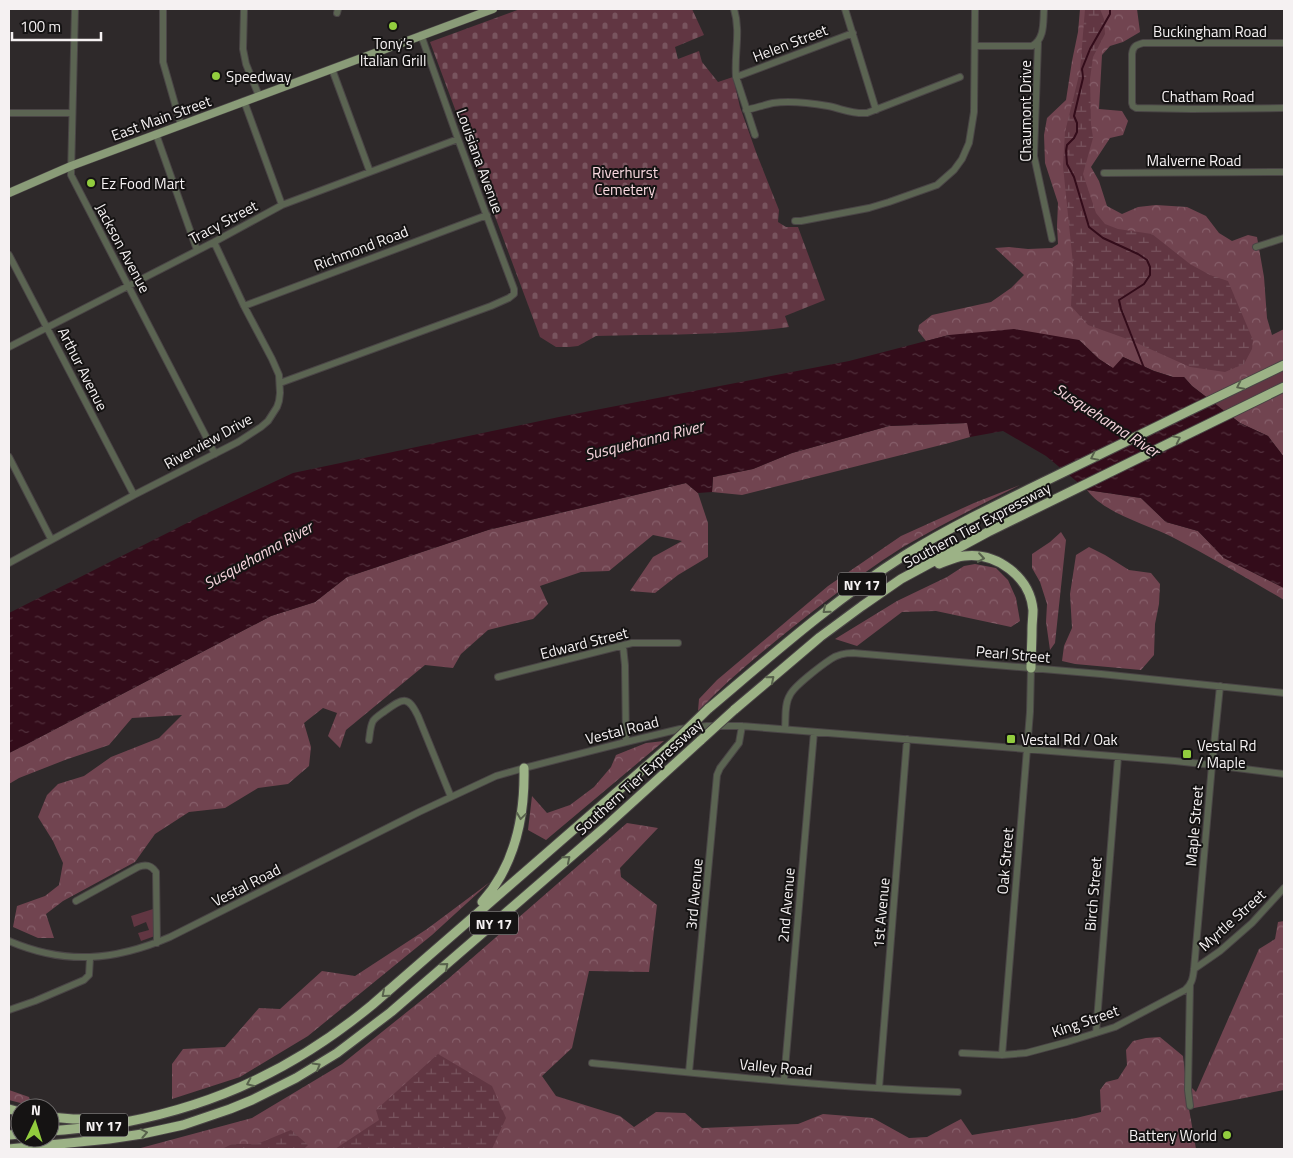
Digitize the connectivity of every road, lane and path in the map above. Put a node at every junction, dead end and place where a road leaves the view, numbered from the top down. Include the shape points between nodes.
1 (75, 9) edge
2 (163, 9) edge
3 (244, 9) edge
4 (493, 9) edge
5 (734, 9) edge
6 (845, 9) edge
7 (975, 9) edge
8 (1044, 9) edge
9 (484, 10) edge
10 (853, 33) junction
11 (421, 36) junction
12 (1038, 43) junction
13 (1284, 43) edge
14 (975, 46) junction
15 (332, 69) junction
16 (736, 77) junction
17 (960, 77) dead end
18 (259, 96) junction
19 (244, 102) junction
20 (1133, 106) joint
21 (1284, 108) edge
22 (746, 110) junction
23 (876, 110) junction
24 (9, 113) edge
25 (72, 113) junction
26 (181, 125) junction
27 (156, 134) junction
28 (755, 135) dead end
29 (458, 139) junction
30 (71, 166) junction
31 (370, 172) junction
32 (1284, 172) edge
33 (1104, 173) dead end
34 (9, 193) edge
35 (282, 205) junction
36 (487, 215) junction
37 (795, 221) dead end
38 (1284, 238) edge
39 (1052, 239) dead end
40 (214, 242) junction
41 (1256, 247) dead end
42 (197, 250) junction
43 (9, 255) edge
44 (129, 285) junction
45 (244, 306) junction
46 (47, 327) junction
47 (9, 347) edge
48 (1284, 365) edge
49 (280, 383) junction
50 (1284, 387) edge
51 (215, 454) junction
52 (9, 457) edge
53 (134, 495) junction
54 (51, 539) junction
55 (9, 563) edge
56 (901, 580) junction
57 (678, 643) dead end
58 (623, 646) junction
59 (1031, 668) junction
60 (498, 676) dead end
61 (1220, 686) junction
62 (1284, 693) edge
63 (742, 726) junction
64 (785, 729) junction
65 (814, 732) junction
66 (907, 739) junction
67 (369, 740) dead end
68 (626, 742) junction
69 (1026, 749) junction
70 (1118, 756) junction
71 (1212, 765) junction
72 (524, 768) junction
73 (1284, 774) edge
74 (450, 796) junction
75 (1284, 888) edge
76 (76, 901) dead end
77 (461, 927) junction
78 (9, 941) edge
79 (157, 942) junction
80 (90, 958) junction
81 (1194, 969) junction
82 (1190, 985) junction
83 (9, 1010) edge
84 (1096, 1033) junction
85 (962, 1053) dead end
86 (1002, 1055) junction
87 (592, 1063) dead end
88 (689, 1072) junction
89 (784, 1080) junction
90 (879, 1088) junction
91 (958, 1092) dead end
92 (1190, 1106) dead end
93 (157, 1116) junction
94 (60, 1117) edge
95 (60, 1130) edge
96 (78, 1143) junction
97 (9, 1149) edge
98 (58, 1149) edge

1 - 25 street, Jackson Avenue
2 - 26 street via 163,62
3 - 18 street via 243,49
4 - 9 main road, East Main Street
5 - 16 street via 738,31
6 - 10 street
7 - 14 street
8 - 12 street, Chaumont Drive
9 - 11 main road, East Main Street
10 - 16 street, Helen Street
10 - 23 street
11 - 15 main road, East Main Street
11 - 29 street, Louisiana Avenue
12 - 14 street, Chaumont Drive via 1032,46
12 - 39 street, Chaumont Drive via 1034,156
13 - 20 street, Buckingham Road via 1135,46 1132,54
14 - 37 street via 974,112 969,144 954,170 937,185 889,202
15 - 18 main road, East Main Street
15 - 31 street
16 - 22 street
17 - 23 street
18 - 19 main road, East Main Street
19 - 26 main road, East Main Street
19 - 35 street
20 - 21 street, Chatham Road
22 - 23 street via 783,102 805,102 856,114
22 - 28 street
24 - 25 street
25 - 30 street, Jackson Avenue
26 - 27 main road, East Main Street
27 - 30 main road, East Main Street
27 - 42 street
29 - 31 street, Tracy Street
29 - 36 street, Louisiana Avenue
30 - 34 main road, East Main Street
30 - 44 street, Jackson Avenue via 71,175
31 - 35 street, Tracy Street
32 - 33 street, Malverne Road
35 - 40 street, Tracy Street
36 - 45 street, Richmond Road
36 - 49 street, Louisiana Avenue via 514,289 513,295 491,306
38 - 41 street
40 - 42 street, Tracy Street
40 - 45 street
42 - 44 street, Tracy Street
43 - 46 street, Arthur Avenue
44 - 46 street, Tracy Street
44 - 51 street, Jackson Avenue
45 - 49 street via 272,359
46 - 47 street, Tracy Street
46 - 53 street, Arthur Avenue
48 -> 77 highway, Southern Tier Expressway / NY 17, bridge via 1033,487 934,538 874,576 829,608 708,709
49 - 51 street, Riverview Drive via 279,401 268,421
56 -> 50 highway, Southern Tier Expressway / NY 17 via 988,532
51 - 53 street, Riverview Drive
52 - 54 street
53 - 54 street, Riverview Drive
54 - 55 street, Riverview Drive
56 -> 59 highway via 964,556 986,558 1006,566 1022,583 1033,610
96 -> 56 highway, Southern Tier Expressway / NY 17, bridge via 142,1134 215,1114 275,1090 337,1053 391,1012 604,828 734,710 820,638
57 - 58 street, Edward Street via 643,642
58 - 60 street, Edward Street
58 - 68 street
59 - 61 street, Pearl Street
59 - 64 street, Pearl Street via 846,653 832,658 790,694
59 - 69 street, Oak Street
61 - 62 street, Pearl Street
61 - 71 street, Maple Street
63 - 64 street, Vestal Road
63 - 68 street, Vestal Road via 700,726
63 - 88 street, 3rd Avenue via 739,743 716,775
64 - 65 street, Vestal Road
65 - 66 street, Vestal Road
65 - 89 street, 2nd Avenue
66 - 69 street, Vestal Road
66 - 90 street, 1st Avenue
67 - 74 street via 376,717 404,701 413,705
68 - 72 street, Vestal Road
69 - 70 street, Vestal Road
69 - 86 street, Oak Street
70 - 71 street, Vestal Road
70 - 84 street, Birch Street
71 - 73 street, Vestal Road
71 - 81 street, Maple Street
72 - 74 street, Vestal Road
72 -> 77 highway via 522,809 512,854 494,887
74 - 79 street, Vestal Road
75 - 81 street, Myrtle Street via 1220,951
76 - 79 street via 138,867 153,867 156,872
77 -> 93 highway, Southern Tier Expressway / NY 17 via 352,1021 312,1050 238,1089
78 - 80 street, Vestal Road via 43,953
79 - 80 street, Vestal Road via 130,952
80 - 83 street via 90,969 84,980
81 - 82 street
82 - 84 street, King Street
82 - 92 street
84 - 86 street, King Street via 1026,1053
85 - 86 street, King Street
87 - 88 street, Valley Road
88 - 89 street, Valley Road
89 - 90 street, Valley Road
90 - 91 street, Valley Road
93 - 94 highway
93 - 95 highway, Southern Tier Expressway / NY 17
96 - 97 highway, Southern Tier Expressway / NY 17
96 - 98 highway

